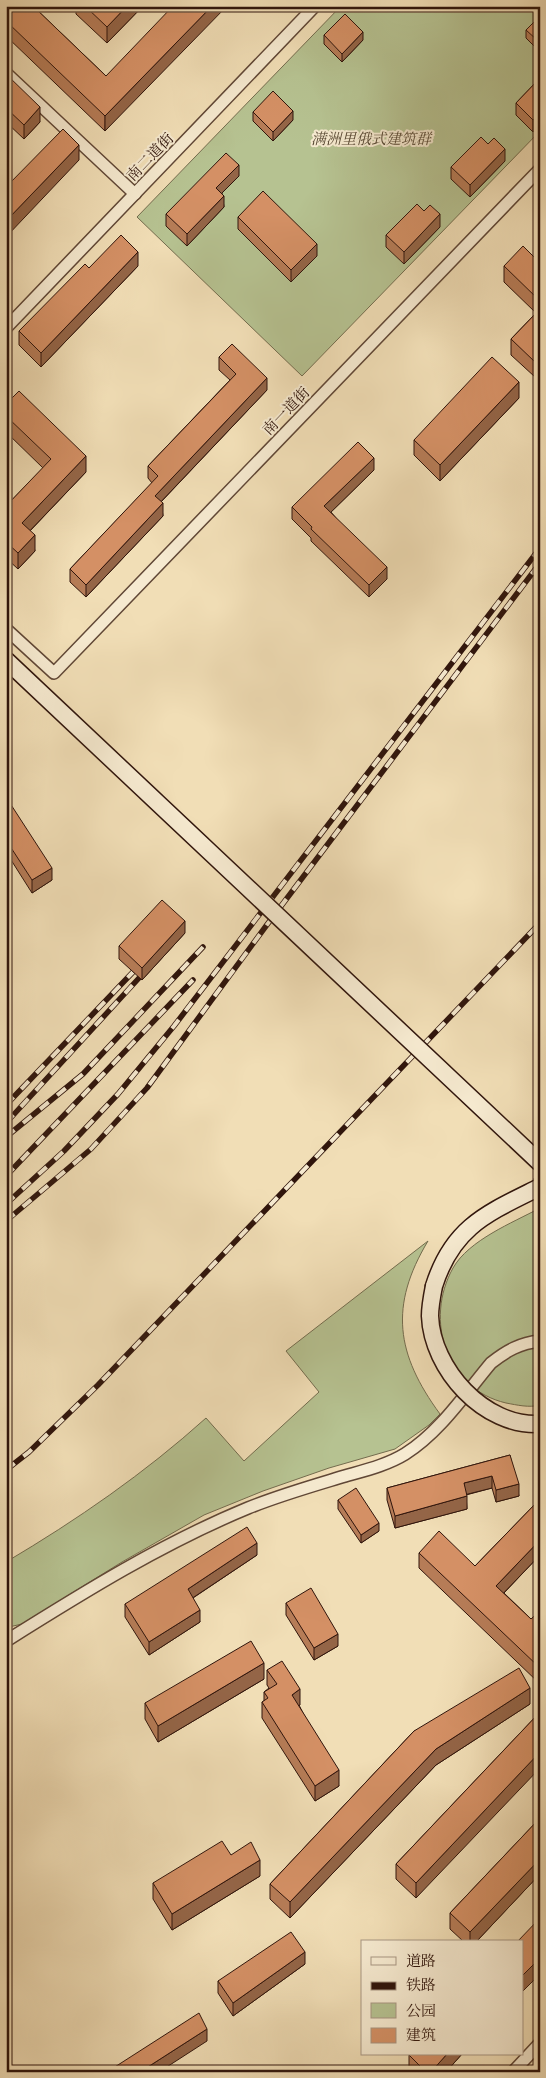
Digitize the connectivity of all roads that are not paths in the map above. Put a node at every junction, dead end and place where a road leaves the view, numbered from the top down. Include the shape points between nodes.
1 (316, 6) edge
2 (6, 73) edge
3 (540, 169) edge
4 (135, 194) junction
5 (6, 328) edge
6 (6, 629) edge
7 (6, 660) edge
8 (540, 1163) edge
9 (540, 1186) edge
10 (540, 1341) edge
11 (540, 1424) edge
12 (6, 1641) edge
13 (540, 2043) edge
14 (513, 2072) edge

1 - 4 street, 南二道街
2 - 4 street
3 - 6 street, 南一道街 via 54,673
4 - 5 street, 南二道街
7 - 8 main road, bridge
9 - 11 main road, bridge via 488,1213 450,1248 434,1286 430,1317 438,1350 455,1380 478,1403 520,1422
10 - 12 street via 526,1343 501,1355 436,1429 406,1454 372,1468 266,1500 185,1537 107,1579
13 - 14 street

